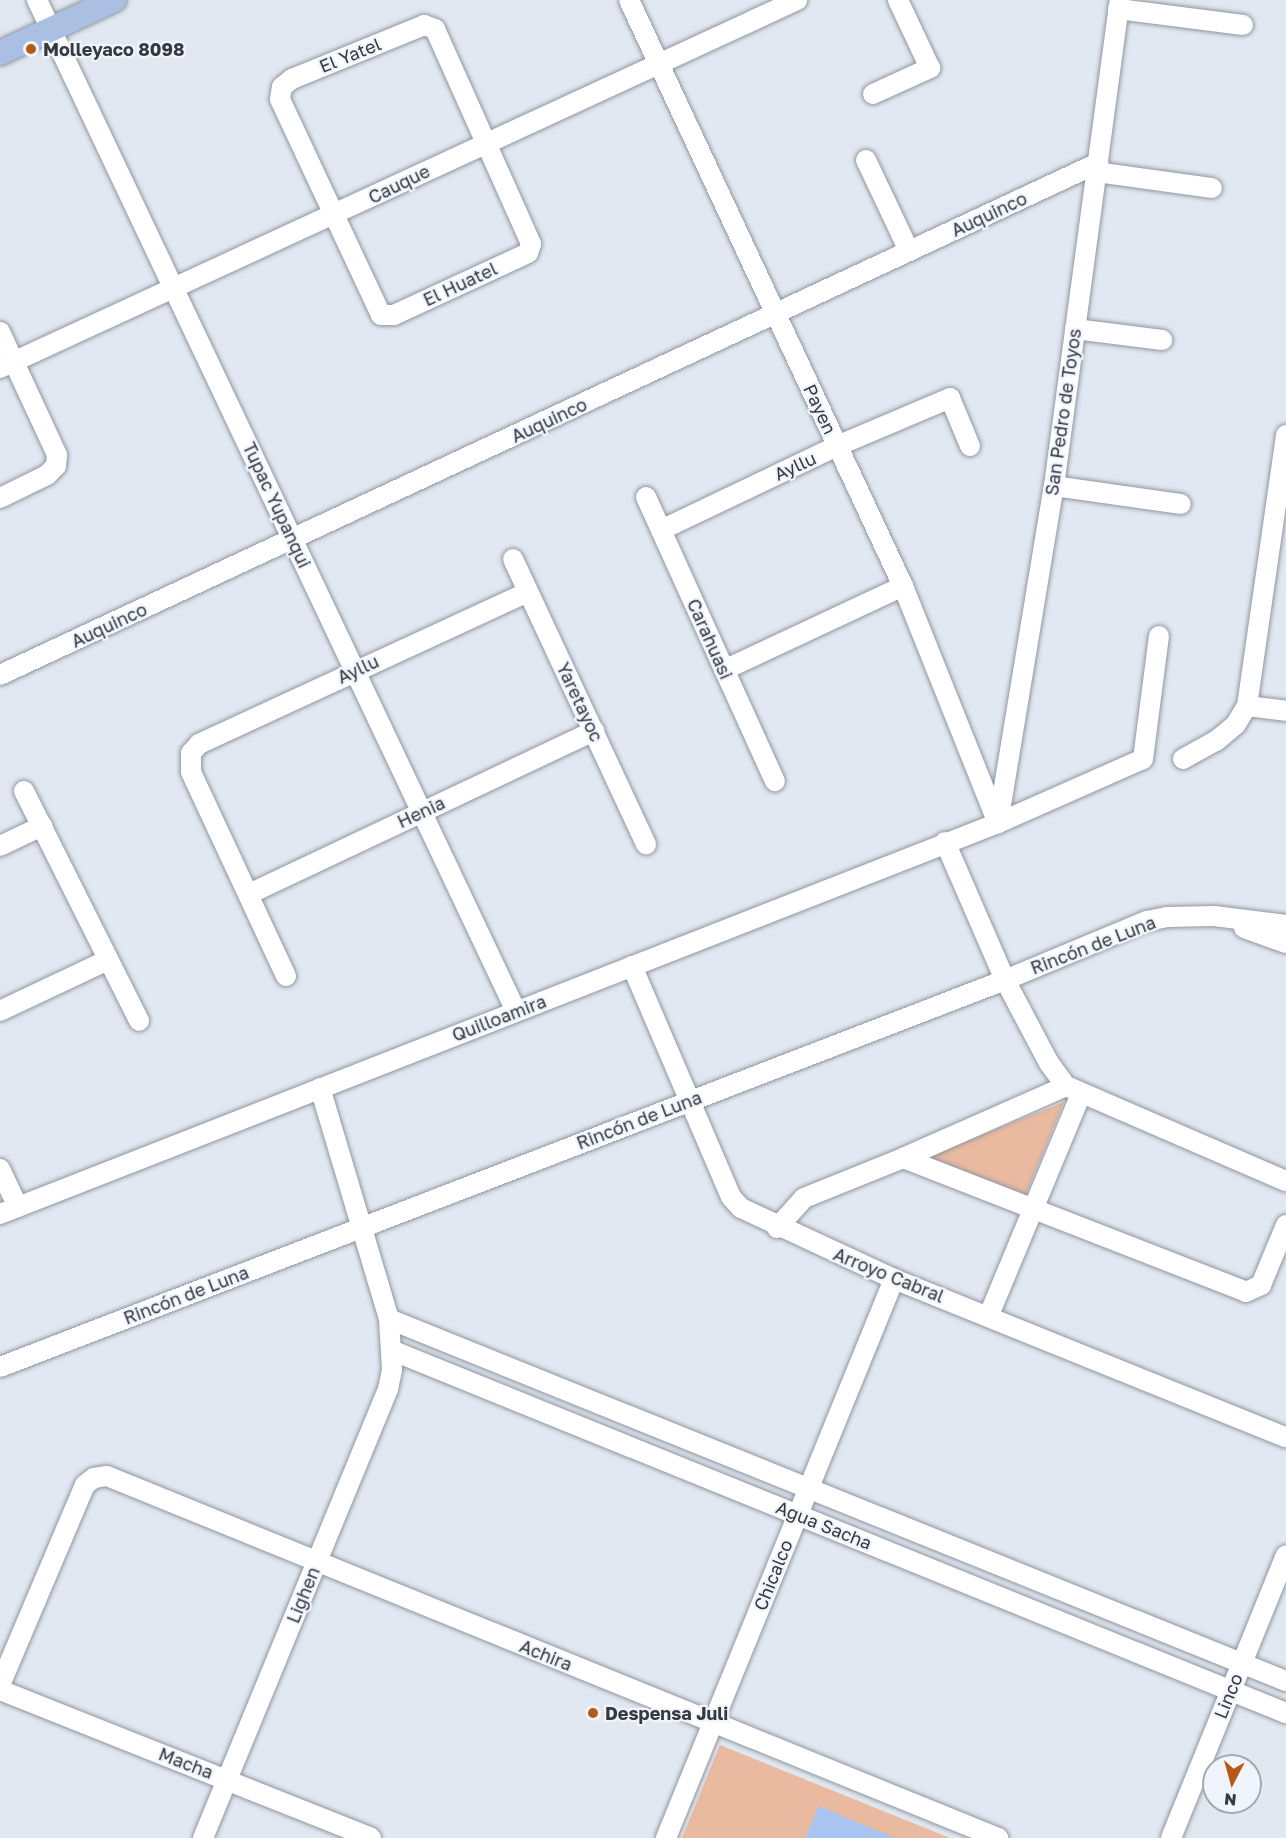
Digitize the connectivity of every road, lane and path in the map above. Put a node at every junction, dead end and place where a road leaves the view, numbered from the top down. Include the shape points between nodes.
1 (37, 0) edge
2 (114, 0) edge
3 (629, 0) edge
4 (897, 0) edge
5 (786, 2) edge
6 (1119, 4) edge
7 (1243, 25) dead end
8 (51, 29) junction
9 (0, 53) edge
10 (659, 64) junction
11 (873, 94) dead end
12 (486, 142) junction
13 (866, 160) dead end
14 (1097, 167) junction
15 (1212, 188) dead end
16 (332, 216) junction
17 (909, 251) junction
18 (174, 289) junction
19 (775, 315) junction
20 (1075, 329) junction
21 (0, 332) edge
22 (1162, 340) dead end
23 (7, 365) edge
24 (1286, 435) edge
25 (837, 446) junction
26 (970, 446) dead end
27 (1054, 486) junction
28 (0, 498) edge
29 (646, 498) dead end
30 (1181, 504) dead end
31 (661, 530) junction
32 (293, 539) junction
33 (513, 560) dead end
34 (903, 586) junction
35 (528, 592) junction
36 (1159, 636) dead end
37 (355, 670) junction
38 (724, 670) junction
39 (0, 675) edge
40 (1247, 706) junction
41 (1286, 711) edge
42 (594, 731) junction
43 (1183, 759) dead end
44 (775, 781) dead end
45 (24, 791) dead end
46 (422, 812) junction
47 (998, 823) junction
48 (42, 826) junction
49 (945, 842) junction
50 (646, 844) dead end
51 (0, 846) edge
52 (249, 894) junction
53 (1214, 916) junction
54 (1286, 926) edge
55 (1286, 943) edge
56 (108, 960) junction
57 (632, 966) junction
58 (286, 976) dead end
59 (1005, 980) junction
60 (0, 1011) edge
61 (516, 1011) junction
62 (139, 1021) dead end
63 (320, 1088) junction
64 (1074, 1090) junction
65 (690, 1101) junction
66 (903, 1158) junction
67 (0, 1169) edge
68 (1286, 1181) edge
69 (1033, 1208) junction
70 (9, 1210) edge
71 (1286, 1225) edge
72 (361, 1227) junction
73 (777, 1228) junction
74 (894, 1279) junction
75 (989, 1316) junction
76 (389, 1319) junction
77 (392, 1350) junction
78 (0, 1367) edge
79 (1286, 1437) edge
80 (809, 1488) junction
81 (798, 1514) junction
82 (1286, 1555) edge
83 (317, 1562) junction
84 (1241, 1664) junction
85 (1286, 1681) edge
86 (0, 1685) edge
87 (0, 1690) edge
88 (1231, 1690) junction
89 (1286, 1713) edge
90 (713, 1722) junction
91 (227, 1779) junction
92 (203, 1838) edge
93 (371, 1838) edge
94 (666, 1838) edge
95 (998, 1838) edge
96 (1171, 1838) edge

1 - 8 street, Tupac Yupanqui
2 - 8 main road
3 - 10 street, Payen
4 - 11 street via 930,68
5 - 10 street, Cauque
6 - 7 street
6 - 14 street, San Pedro de Toyos
8 - 9 main road
8 - 18 street, Tupac Yupanqui
10 - 12 street, Cauque
10 - 19 street, Payen
12 - 16 street, Cauque
12 - 16 street, El Huatel via 531,244 528,253 394,315 381,315
12 - 16 street, El Yatel via 435,29 424,25 292,79 282,87 280,99
13 - 17 street
14 - 15 street
14 - 17 street, Auquinco
14 - 20 street, San Pedro de Toyos
16 - 18 street, Cauque
17 - 19 street, Auquinco
18 - 23 street, Cauque
18 - 32 street, Tupac Yupanqui
19 - 25 street, Payen
19 - 32 street, Auquinco
20 - 22 street
20 - 27 street, San Pedro de Toyos
21 - 23 street
23 - 28 street via 57,455 56,466 47,475
24 - 40 street
25 - 26 street, Ayllu via 950,398
25 - 31 street, Ayllu
25 - 34 street, Payen
27 - 30 street
27 - 47 street, San Pedro de Toyos
29 - 31 street, Carahuasi
31 - 38 street, Carahuasi
32 - 37 street, Tupac Yupanqui
32 - 39 street, Auquinco
33 - 35 street, Yaretayoc
34 - 38 street
34 - 47 street, Payen
35 - 37 street, Ayllu
35 - 42 street, Yaretayoc
36 - 47 street, Quilloamira via 1143,759
37 - 46 street, Tupac Yupanqui
37 - 52 street, Ayllu via 199,744 191,753 191,772
38 - 44 street, Carahuasi
40 - 41 street
40 - 43 street via 1223,735
42 - 46 street, Henia
42 - 50 street, Yaretayoc
45 - 48 street
46 - 52 street, Henia
46 - 61 street, Tupac Yupanqui
47 - 49 street, Quilloamira
48 - 51 street
48 - 56 street
49 - 57 street, Quilloamira
49 - 59 street
52 - 58 street
53 - 54 street, Rincón de Luna
53 - 55 street
53 - 59 street, Rincón de Luna via 1167,916 1147,921
56 - 60 street
56 - 62 street
57 - 61 street, Quilloamira
57 - 65 street, Arroyo Cabral
59 - 64 street via 1049,1063
59 - 65 street, Rincón de Luna
61 - 63 street, Quilloamira
63 - 70 street, Quilloamira
63 - 72 street
64 - 66 street
64 - 68 street
64 - 69 street
65 - 72 street, Rincón de Luna
65 - 73 street, Arroyo Cabral via 731,1197 750,1215
66 - 69 street
66 - 73 street via 804,1198
67 - 70 street
69 - 71 street via 1246,1292 1260,1285
69 - 75 street
72 - 76 street
72 - 78 street, Rincón de Luna
73 - 74 street, Arroyo Cabral
74 - 75 street, Arroyo Cabral
74 - 80 street, Chicalco
75 - 79 street, Arroyo Cabral
76 - 77 street
76 - 80 street, Agua Sacha
77 - 81 street, Agua Sacha
77 - 83 street, Lighen via 388,1389
80 - 81 street, Chicalco
80 - 84 street, Agua Sacha
81 - 88 street, Agua Sacha
81 - 90 street, Chicalco
82 - 84 street, Linco
83 - 86 street, Achira via 107,1476 94,1478 85,1485
83 - 90 street, Achira
83 - 91 street, Lighen
84 - 85 street, Agua Sacha
84 - 88 street, Linco
87 - 91 street, Macha
88 - 89 street, Agua Sacha
88 - 96 street, Linco
90 - 94 street, Chicalco
90 - 95 street, Achira
91 - 92 street, Lighen
91 - 93 street, Macha

